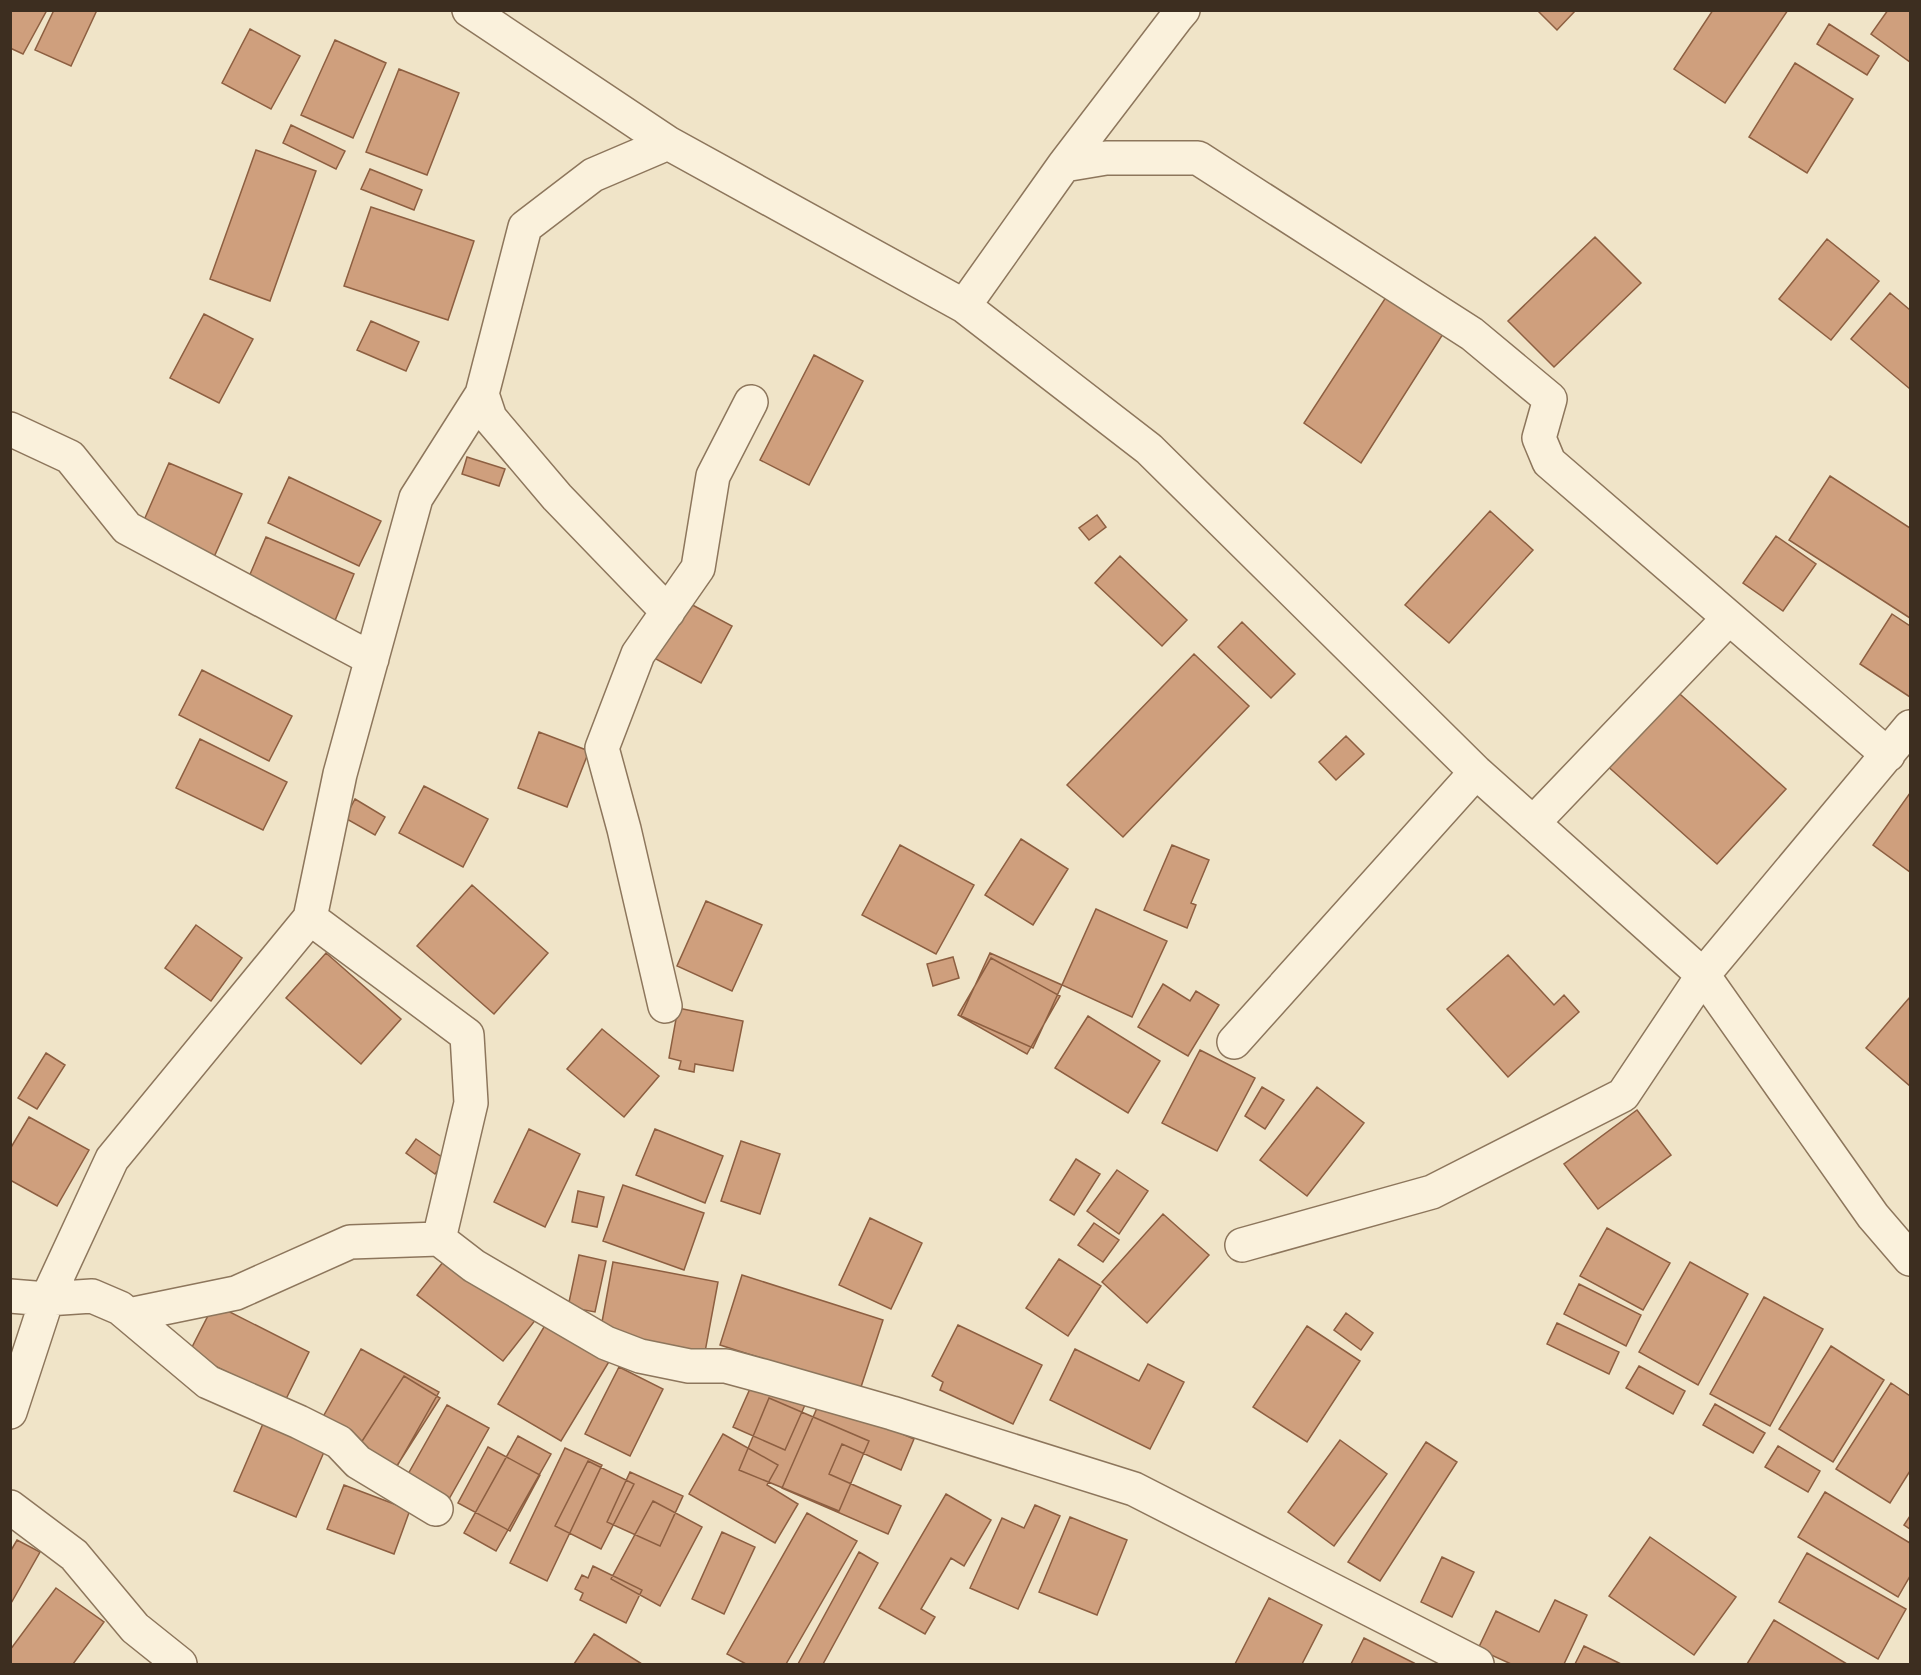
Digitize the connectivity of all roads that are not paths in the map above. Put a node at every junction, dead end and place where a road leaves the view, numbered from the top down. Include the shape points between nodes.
1 (469, 10) edge
2 (1178, 12) edge
3 (668, 143) junction
4 (1064, 165) junction
5 (964, 306) junction
6 (482, 393) junction
7 (751, 402) dead end
8 (10, 429) edge
9 (668, 612) junction
10 (1730, 618) junction
11 (372, 659) junction
12 (1911, 727) edge
13 (1888, 755) junction
14 (1476, 772) junction
15 (1533, 823) junction
16 (310, 918) junction
17 (1702, 975) junction
18 (665, 1006) dead end
19 (1234, 1042) dead end
20 (440, 1239) junction
21 (1242, 1245) dead end
22 (1911, 1259) edge
23 (10, 1296) edge
24 (47, 1299) junction
25 (129, 1316) junction
26 (10, 1412) edge
27 (10, 1507) edge
28 (436, 1509) dead end
29 (180, 1665) edge
30 (1477, 1665) edge

1 - 3 street
2 - 4 street
3 - 5 street
3 - 6 street via 593,175 525,227
4 - 5 street
4 - 10 street via 1106,158 1198,158 1472,334 1550,399 1539,438 1549,462
5 - 14 street via 1149,449
6 - 9 street via 490,418 557,497
6 - 11 street via 416,498
7 - 9 street via 713,476 698,568
8 - 11 street via 70,457 127,528
9 - 18 street via 638,654 602,748
10 - 13 street
10 - 15 street
11 - 16 street via 340,774
12 - 13 street
13 - 17 street
14 - 15 street
14 - 19 street
15 - 17 street
16 - 20 street via 467,1035 471,1103
16 - 24 street via 112,1159
17 - 21 street via 1623,1095 1432,1192
17 - 22 street via 1873,1216
20 - 25 street via 350,1242 236,1293
20 - 30 street via 474,1266 626,1352 689,1366 726,1366 1134,1489
23 - 24 street
24 - 25 street via 92,1296
24 - 26 street
25 - 28 street via 208,1382 339,1442 358,1462
27 - 29 street via 74,1555 135,1628

